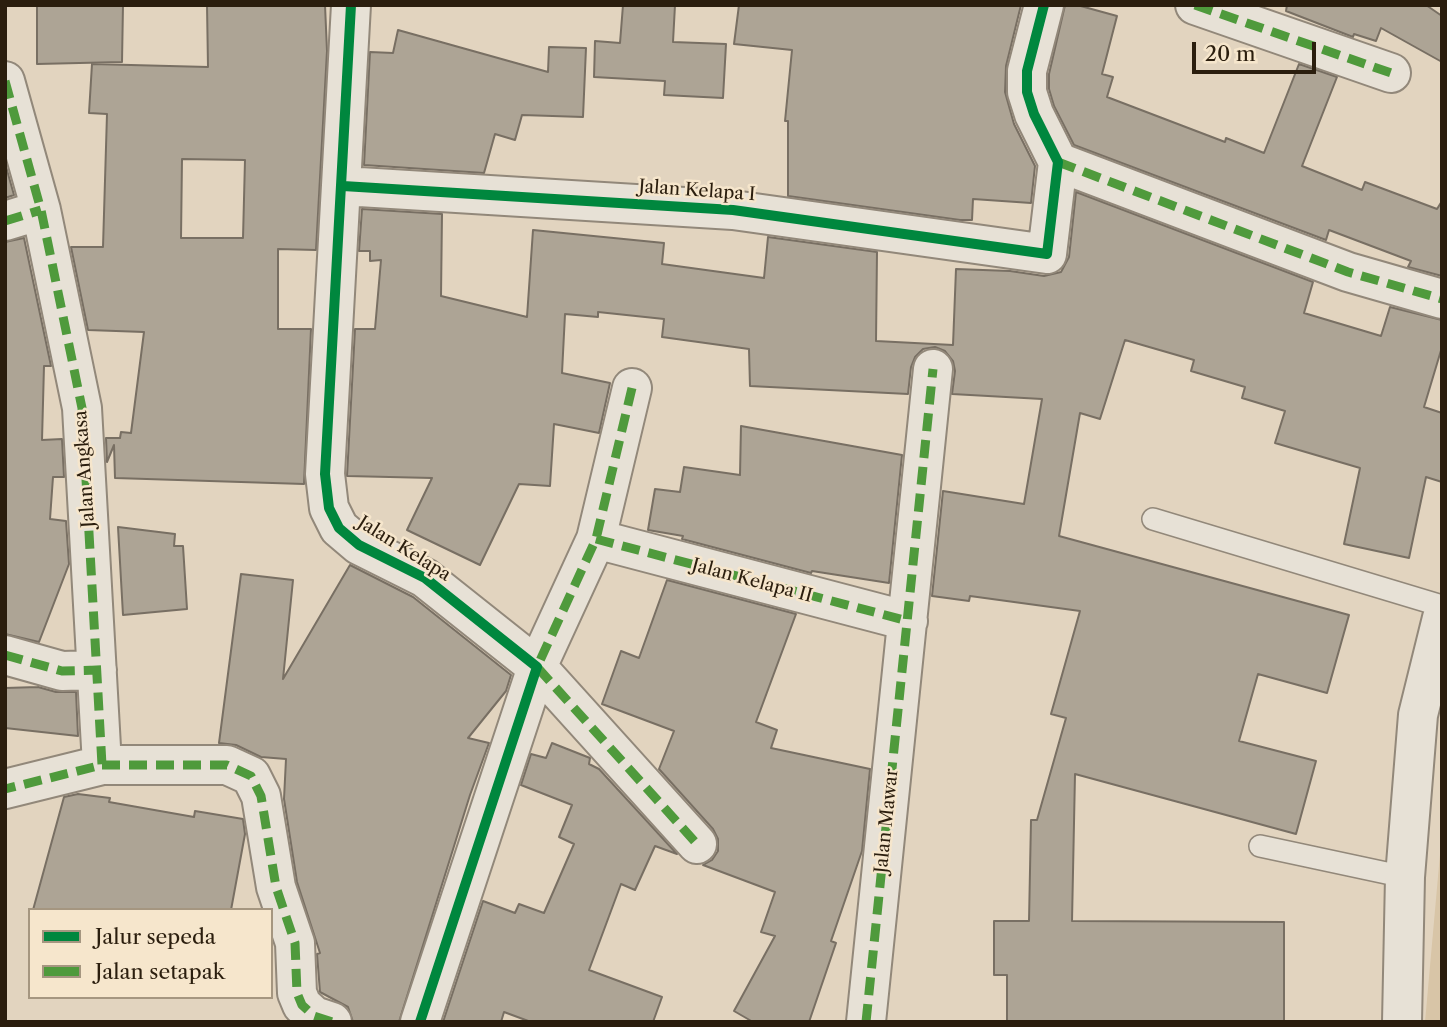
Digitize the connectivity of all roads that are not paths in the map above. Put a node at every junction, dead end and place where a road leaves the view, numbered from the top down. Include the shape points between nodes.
1 (351, 5) edge
2 (1044, 5) edge
3 (1195, 5) edge
4 (1391, 73) dead end
5 (5, 81) edge
6 (1058, 162) junction
7 (343, 186) junction
8 (23, 216) edge
9 (1442, 299) edge
10 (933, 369) dead end
11 (632, 388) dead end
12 (1153, 519) dead end
13 (596, 539) junction
14 (1442, 606) edge
15 (1442, 618) edge
16 (908, 621) junction
17 (5, 655) edge
18 (537, 667) junction
19 (97, 670) junction
20 (102, 765) junction
21 (5, 789) edge
22 (697, 844) dead end
23 (1260, 846) dead end
24 (1405, 877) junction
25 (332, 1022) edge
26 (420, 1022) edge
27 (866, 1022) edge
28 (1402, 1022) edge

1 - 7 street, Jalan Kelapa
2 - 6 street via 1027,71 1027,92
3 - 4 street
5 - 8 street, Jalan Angkasa
6 - 7 street, Jalan Kelapa I via 1047,254 733,210
6 - 9 street via 1348,272
7 - 18 street, Jalan Kelapa via 325,474 329,508 339,528 359,545 425,578
8 - 19 street, Jalan Angkasa via 82,408
10 - 16 street, Jalan Mawar
11 - 13 street
12 - 14 lane
13 - 16 street, Jalan Kelapa II
13 - 18 street
15 - 24 street via 1418,715
16 - 27 street, Jalan Mawar
17 - 19 street via 62,671
18 - 22 street, Jalan Kelapa
18 - 26 street
19 - 20 street, Jalan Angkasa
20 - 21 street
20 - 25 street via 227,765 251,776 261,796 276,887 295,943 297,993 314,1016
23 - 24 lane
24 - 28 street

